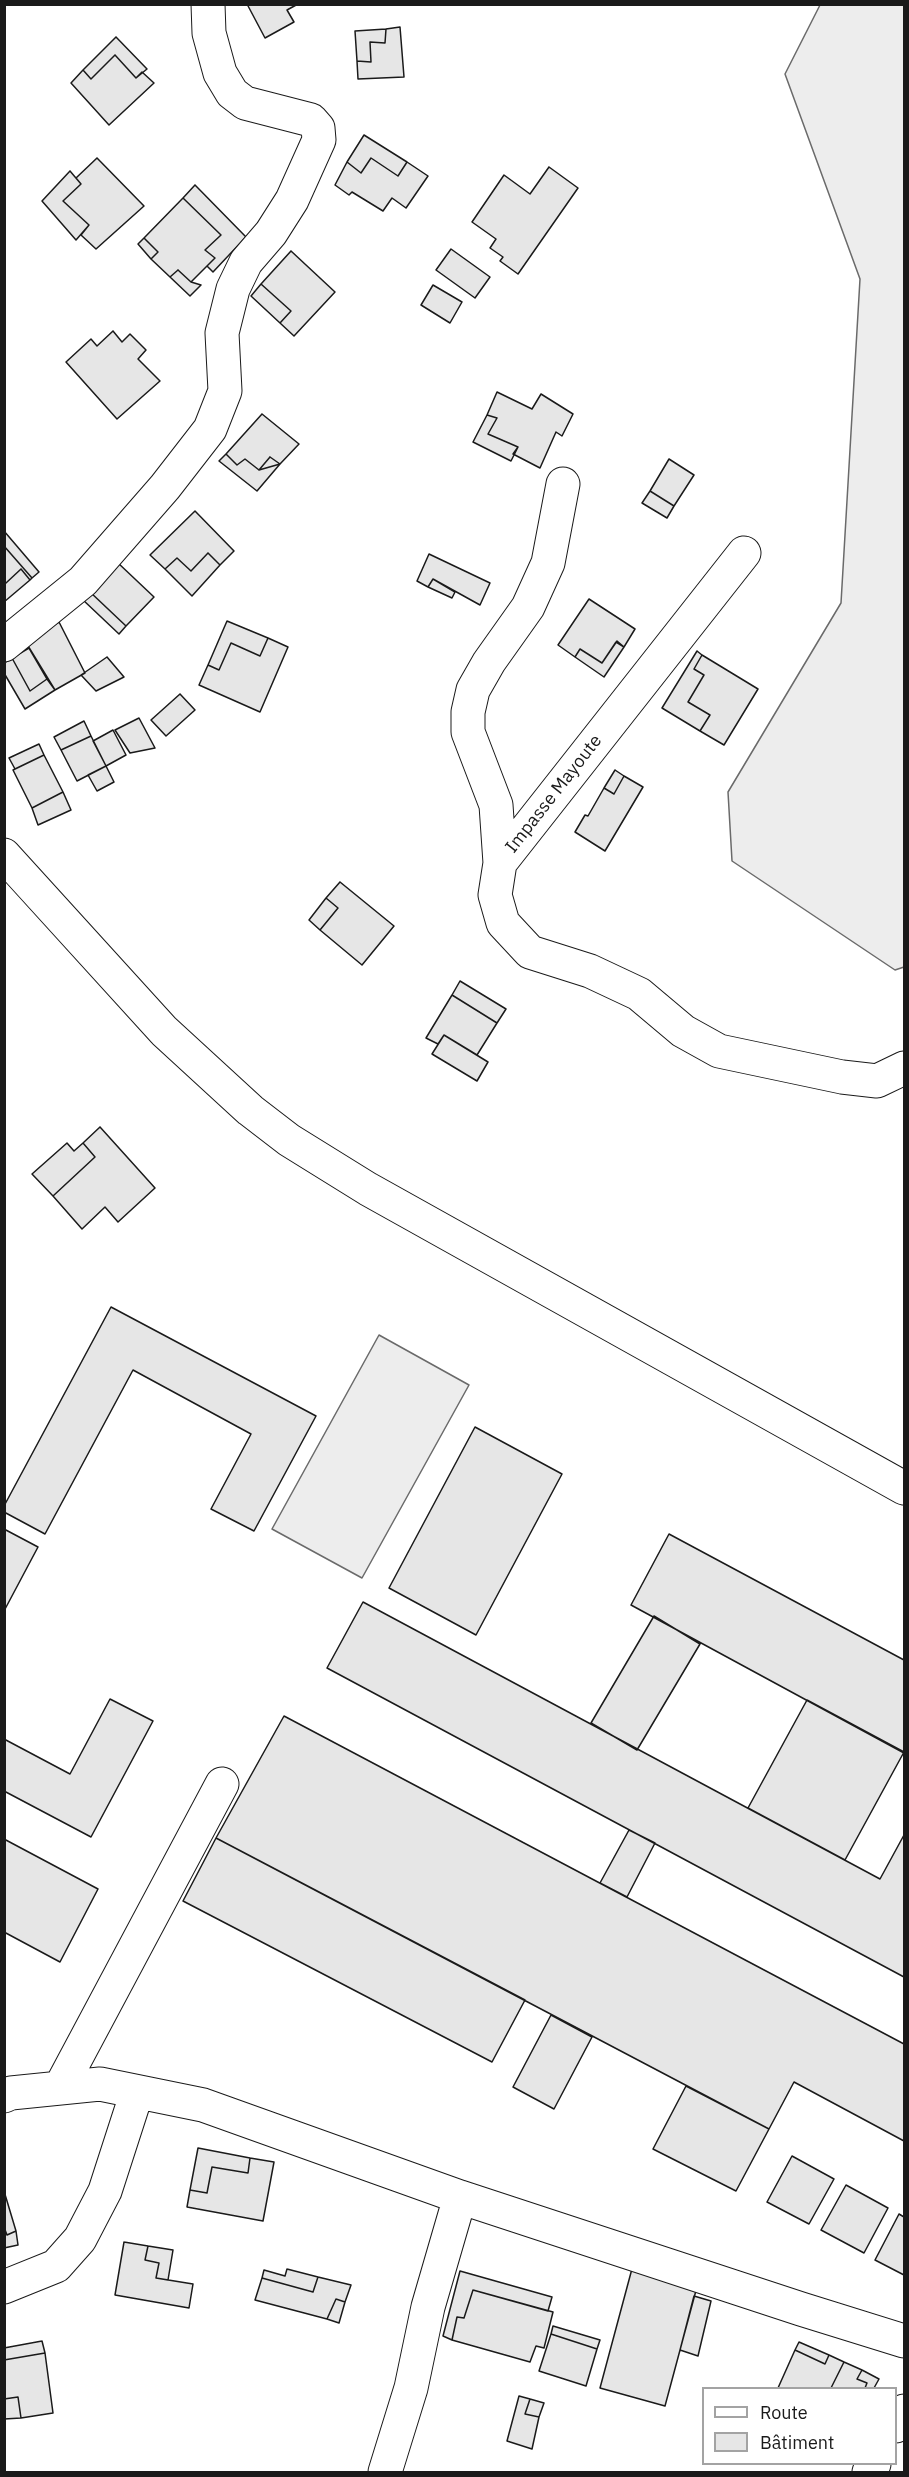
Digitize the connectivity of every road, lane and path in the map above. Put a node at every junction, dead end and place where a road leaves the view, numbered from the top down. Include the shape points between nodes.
1 (208, 4) edge
2 (563, 484) dead end
3 (744, 553) dead end
4 (4, 645) edge
5 (4, 855) edge
6 (500, 863) junction
7 (904, 1068) edge
8 (904, 1488) edge
9 (222, 1784) dead end
10 (60, 2088) junction
11 (138, 2092) junction
12 (4, 2096) edge
13 (460, 2197) junction
14 (4, 2287) edge
15 (904, 2341) edge
16 (904, 2410) edge
17 (897, 2424) edge
18 (385, 2472) edge

1 - 4 street via 209,33 220,73 232,93 245,103 311,120 318,128 319,140 292,200 272,233 246,262 232,289 222,333 225,392 210,429 83,581
2 - 6 street via 548,563 528,607 473,690 468,712 468,732 496,805
3 - 6 street, Impasse Mayoute
5 - 8 street via 164,1031 250,1110 289,1140 368,1189
6 - 7 street, Impasse Mayoute via 495,895 503,923 530,952 590,971 639,994 683,1031 719,1051 854,1078 877,1080
9 - 10 street
10 - 11 street via 100,2084
10 - 12 street
11 - 13 street via 203,2105
11 - 14 street via 105,2191 80,2239 56,2266
13 - 15 street
13 - 18 street
16 - 17 street

